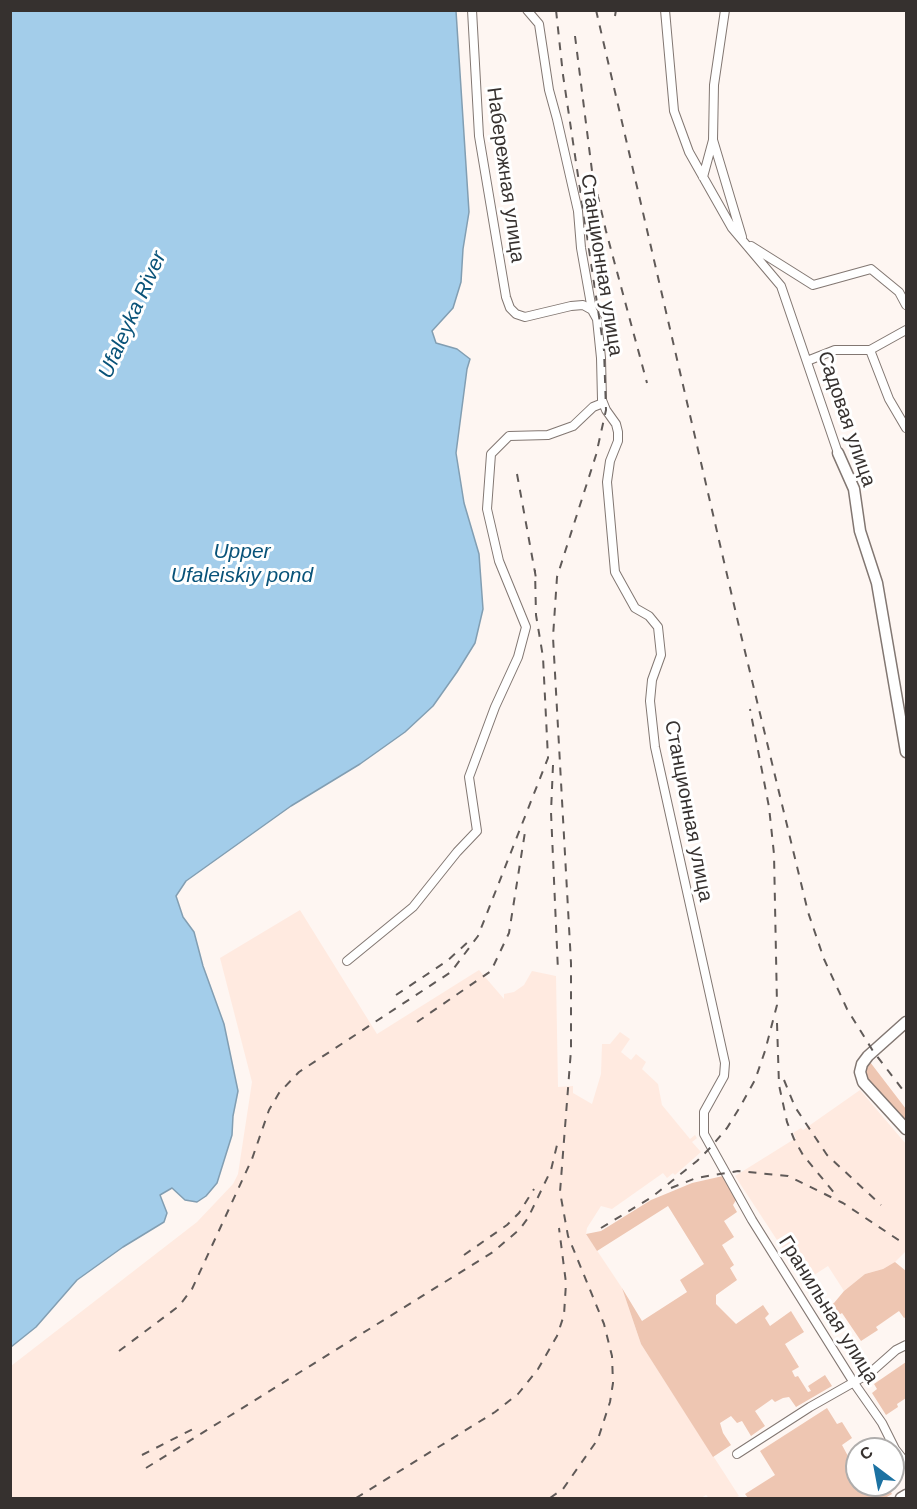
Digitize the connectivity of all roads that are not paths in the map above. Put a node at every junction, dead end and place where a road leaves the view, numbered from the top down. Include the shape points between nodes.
1 (472, 10) edge
2 (527, 10) edge
3 (665, 10) edge
4 (725, 10) edge
5 (713, 140) junction
6 (703, 177) junction
7 (744, 241) junction
8 (906, 305) edge
9 (592, 310) junction
10 (906, 330) edge
11 (870, 350) junction
12 (807, 361) junction
13 (603, 403) junction
14 (906, 428) edge
15 (838, 453) joint
16 (906, 752) edge
17 (347, 961) dead end
18 (906, 1022) edge
19 (906, 1129) edge
20 (725, 1172) joint
21 (906, 1345) edge
22 (854, 1383) junction
23 (737, 1454) dead end
24 (906, 1463) edge
25 (906, 1495) edge
26 (901, 1498) edge

1 - 9 street, Набережная улица via 479,136 510,308 525,317 571,306 583,305
2 - 9 street, Станционная улица via 539,24 549,90 578,211
3 - 6 street, Садовая улица via 674,111
4 - 5 street via 714,85
5 - 6 street
5 - 7 street
6 - 7 street, Садовая улица via 732,228
7 - 8 street via 813,285 872,268 899,292
7 - 12 street, Садовая улица via 781,286
9 - 13 street, Станционная улица via 597,319
10 - 11 street
11 - 12 street via 835,350
11 - 14 street via 889,399
12 - 15 street, Садовая улица
13 - 17 street via 573,426 548,435 509,436 491,454 487,509 499,561 526,627 518,657 469,777 477,831 413,907
13 - 20 street, Станционная улица via 618,432 607,482 615,572 635,608 658,627 661,655 650,700 655,747 724,1051 724,1076 704,1112 703,1124 704,1134
15 - 16 street, Садовая улица via 854,489 860,531 877,583
18 - 19 street via 868,1056 860,1072 863,1082
20 - 22 street, Гранильная улица
21 - 22 street
22 - 23 street
22 - 24 street, Гранильная улица
25 - 26 street

